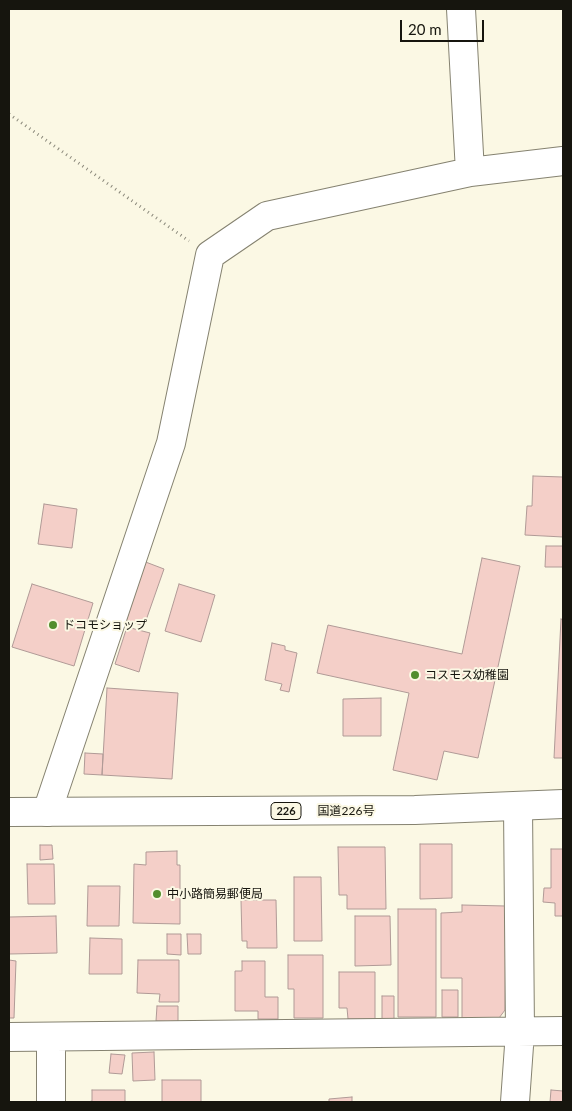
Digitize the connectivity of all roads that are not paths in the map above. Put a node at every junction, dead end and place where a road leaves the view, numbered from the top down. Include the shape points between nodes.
1 (461, 9) edge
2 (563, 161) edge
3 (470, 172) junction
4 (563, 804) edge
5 (518, 806) junction
6 (9, 812) edge
7 (47, 812) junction
8 (563, 1031) edge
9 (520, 1032) junction
10 (9, 1037) edge
11 (51, 1038) junction
12 (51, 1102) edge
13 (515, 1102) edge

1 - 3 main road
2 - 3 main road
3 - 7 main road via 267,216 210,256 171,443
4 - 5 main road, 国道226号 / 226
5 - 7 main road, 国道226号 / 226 via 405,810
5 - 9 main road
6 - 7 main road, 国道226号 / 226
8 - 9 main road
9 - 11 main road
9 - 13 main road
10 - 11 main road
11 - 12 main road

